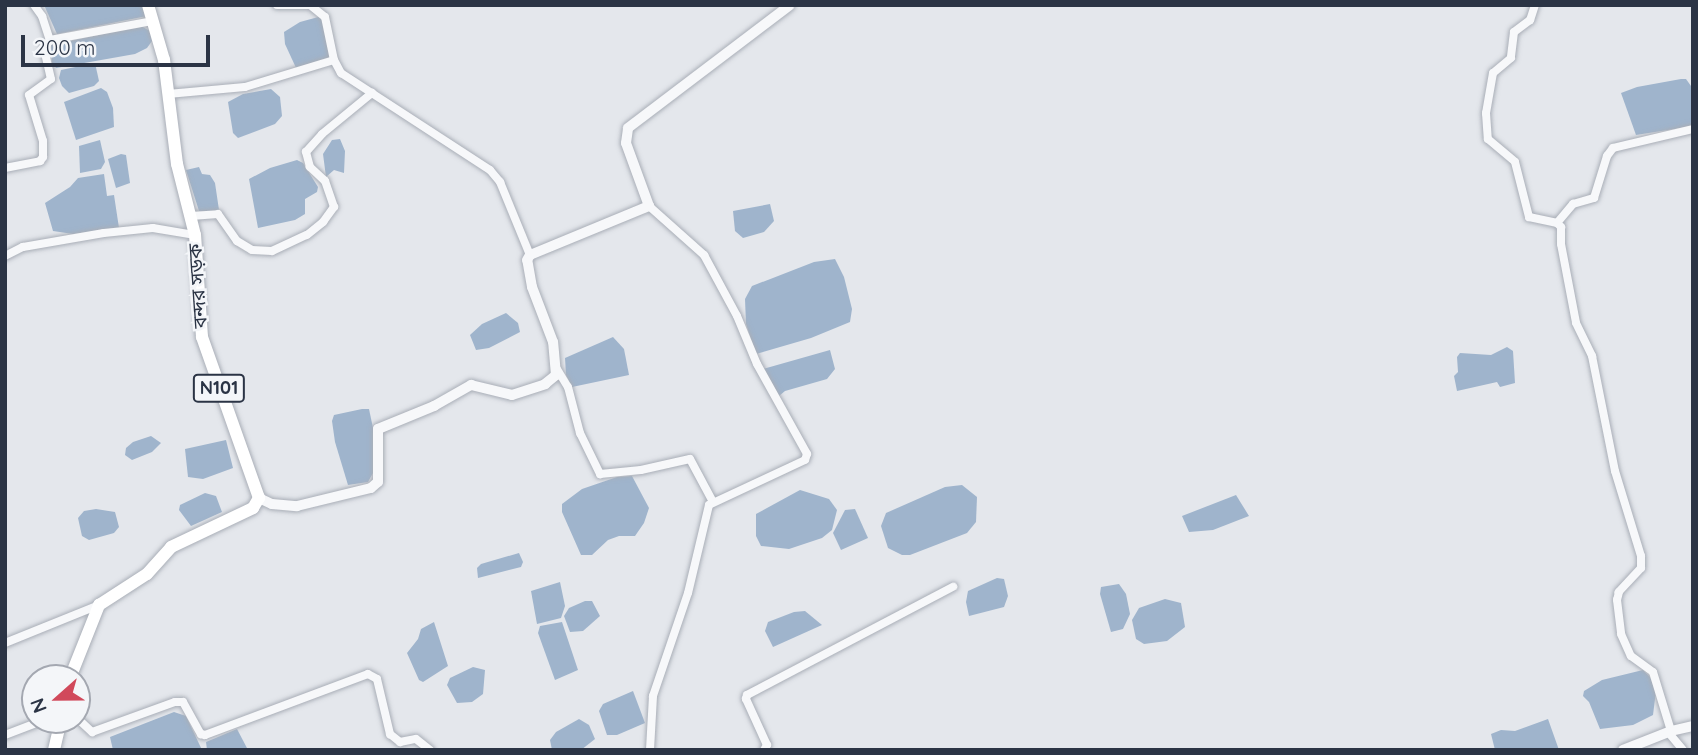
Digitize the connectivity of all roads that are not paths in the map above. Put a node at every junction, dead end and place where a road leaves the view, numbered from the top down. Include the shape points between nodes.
1 (34, 5) edge
2 (148, 5) edge
3 (277, 5) edge
4 (790, 5) edge
5 (1535, 5) edge
6 (153, 21) junction
7 (50, 40) junction
8 (334, 60) junction
9 (372, 93) junction
10 (168, 94) junction
11 (1693, 129) edge
12 (5, 168) edge
13 (649, 205) junction
14 (191, 216) junction
15 (1557, 223) junction
16 (195, 235) junction
17 (5, 256) edge
18 (530, 256) junction
19 (557, 369) junction
20 (259, 498) junction
21 (713, 502) junction
22 (953, 587) dead end
23 (99, 605) junction
24 (5, 643) edge
25 (76, 664) edge
26 (1693, 726) edge
27 (91, 731) edge
28 (1670, 732) junction
29 (430, 750) edge
30 (650, 750) edge
31 (764, 750) edge
32 (1623, 750) edge
33 (1683, 750) edge

1 - 7 street
2 - 6 highway, বন্দর সড়ক / N101
3 - 8 street via 310,5 325,17
4 - 13 street via 628,128 626,143
5 - 15 street via 1534,15 1514,32 1511,58 1495,69 1486,127 1489,142 1517,166 1529,217
6 - 7 street
6 - 10 highway, বন্দর সড়ক / N101
7 - 12 street via 44,48 51,79 29,95 43,141 43,157
8 - 9 street via 341,73
8 - 10 street via 246,87
9 - 14 street via 306,152 310,167 325,181 334,207 307,234 272,251 252,250 237,241 218,214
9 - 18 street via 490,170 500,182
10 - 14 highway, বন্দর সড়ক / N101 via 177,164
11 - 15 street via 1613,148 1594,198 1573,204
13 - 18 street
13 - 21 street via 704,255 807,454 805,460
14 - 16 highway, বন্দর সড়ক / N101
15 - 28 street via 1576,323 1592,356 1615,471 1640,556 1641,568 1617,600 1621,634 1631,656 1653,673
16 - 17 street via 153,228 104,233 23,247
16 - 20 highway, বন্দর সড়ক / N101 via 202,337
18 - 19 street via 526,266 553,342
19 - 20 street via 545,384 512,395 471,385 378,429 378,482 371,488 297,506
19 - 21 street via 600,474 690,459
20 - 23 highway via 253,508 172,547 147,575
21 - 30 street via 653,696
22 - 31 street via 747,695 767,745
23 - 24 street
23 - 25 highway
26 - 28 street
27 - 29 street via 183,702 205,734 368,674 377,679 390,734 400,741 415,738
28 - 32 street
28 - 33 street

